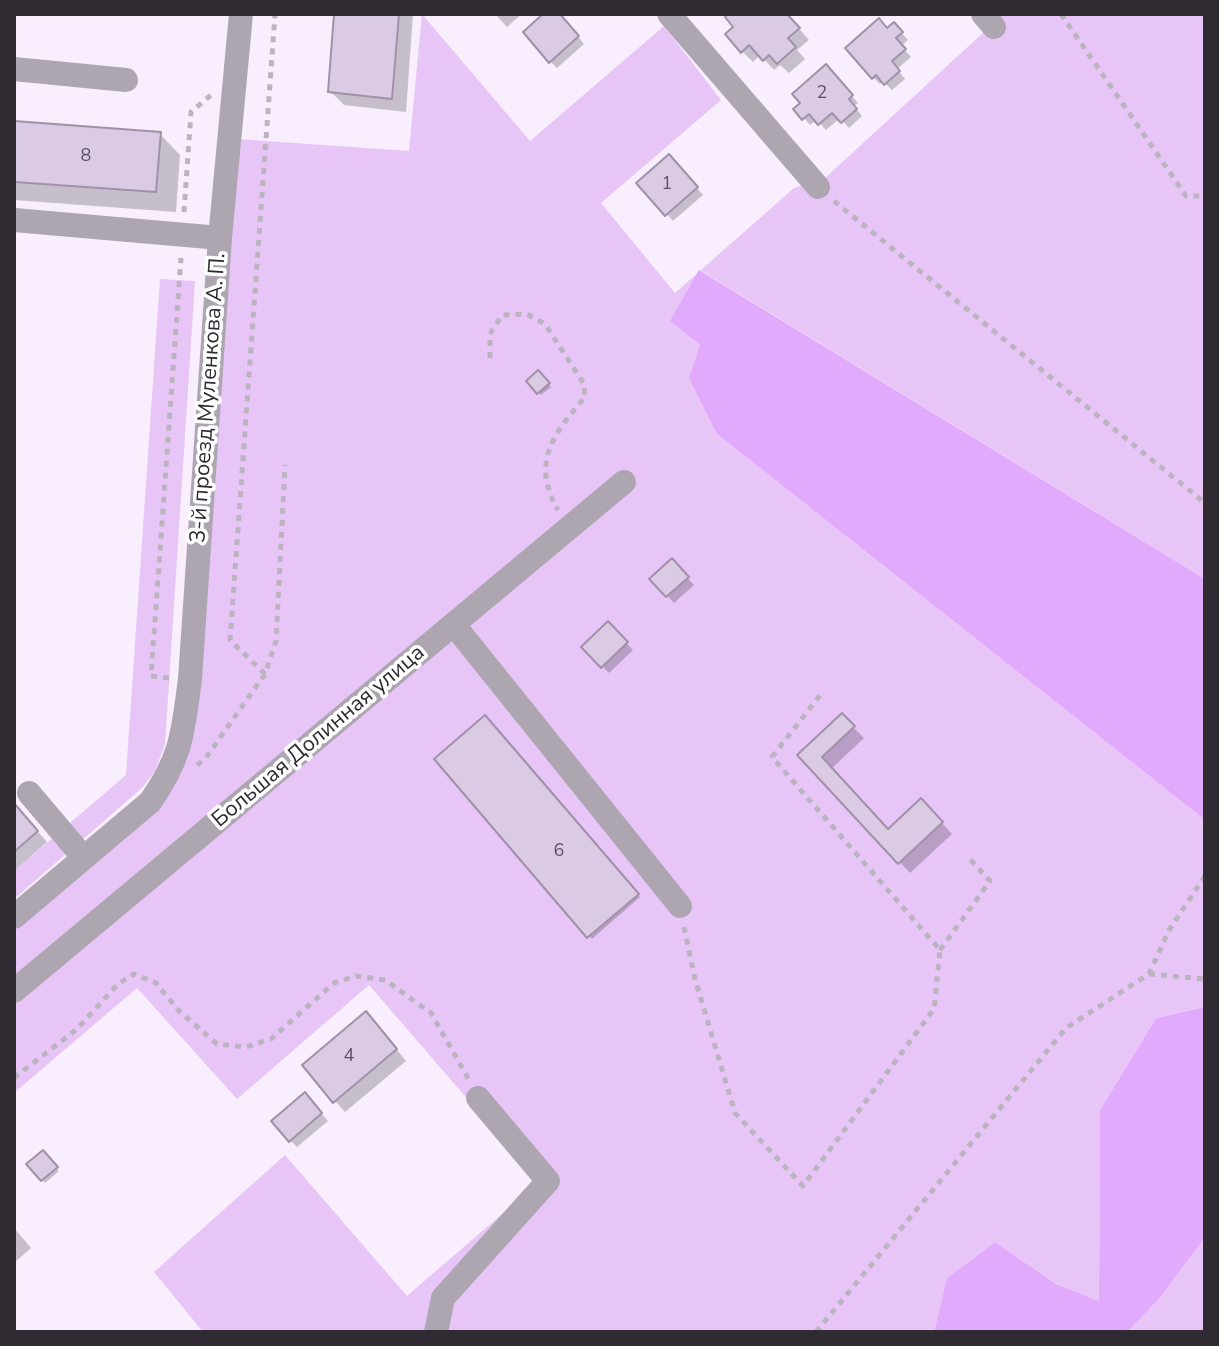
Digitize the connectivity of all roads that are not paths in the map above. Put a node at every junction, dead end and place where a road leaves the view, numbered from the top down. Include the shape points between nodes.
1 (241, 14) edge
2 (669, 14) edge
3 (14, 69) edge
4 (126, 80) dead end
5 (818, 187) road end
6 (14, 220) edge
7 (220, 238) junction
8 (624, 482) dead end
9 (454, 625) junction
10 (29, 793) dead end
11 (84, 858) junction
12 (680, 906) road end
13 (14, 917) edge
14 (14, 991) edge
15 (478, 1098) road end
16 (436, 1332) edge

1 - 7 street, 3-й проезд Муленкова А. П.
2 - 5 street
3 - 4 street
6 - 7 street
7 - 11 street, 3-й проезд Муленкова А. П. via 190,679 180,748 150,802
8 - 9 street, Большая Долинная улица
9 - 12 street
9 - 14 street, Большая Долинная улица
10 - 11 street
11 - 13 street
15 - 16 street via 548,1181 443,1298

